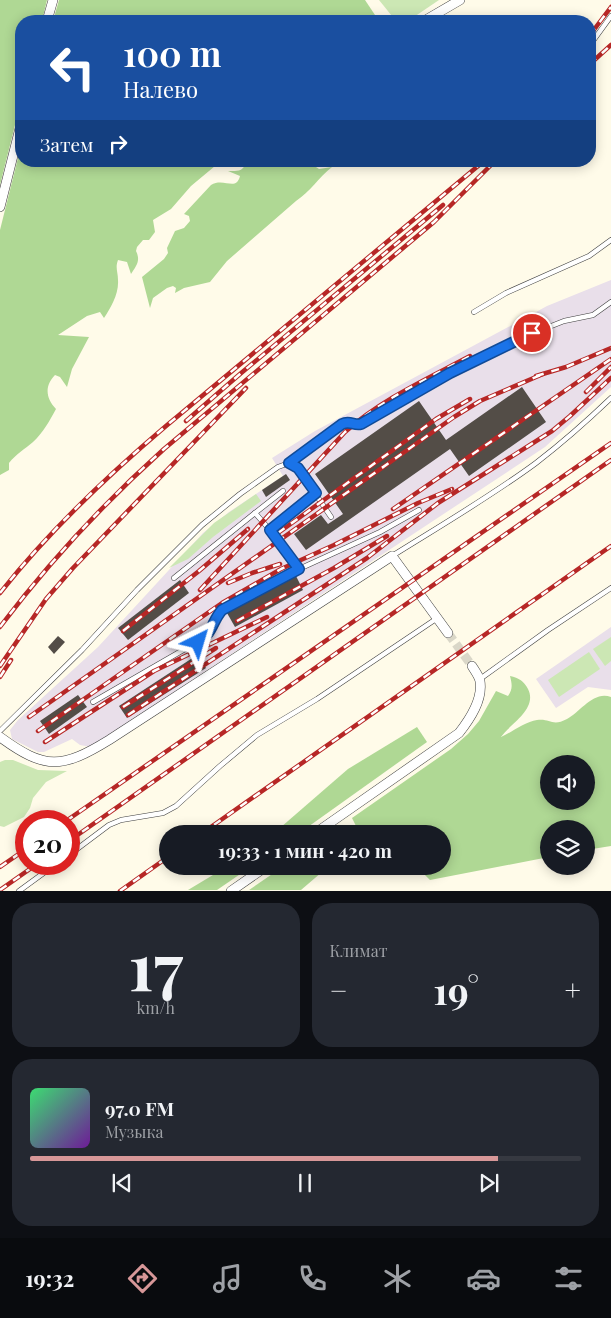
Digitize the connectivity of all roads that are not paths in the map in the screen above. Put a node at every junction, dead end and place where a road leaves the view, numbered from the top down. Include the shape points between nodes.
1 (53, 0) edge
2 (460, 0) edge
3 (49, 15) edge
4 (434, 15) edge
5 (611, 16) edge
6 (596, 37) edge
7 (15, 148) edge
8 (0, 208) edge
9 (611, 240) edge
10 (611, 302) edge
11 (474, 312) dead end
12 (611, 398) edge
13 (289, 463) junction
14 (283, 491) dead end
15 (316, 493) junction
16 (419, 510) dead end
17 (255, 513) junction
18 (332, 516) dead end
19 (270, 530) junction
20 (392, 556) junction
21 (299, 569) junction
22 (174, 578) dead end
23 (611, 588) edge
24 (436, 619) junction
25 (448, 633) tunnel mouth
26 (472, 666) tunnel mouth
27 (480, 679) junction
28 (93, 702) dead end
29 (0, 731) edge
30 (0, 737) edge
31 (327, 825) edge
32 (80, 846) edge
33 (40, 875) edge
34 (253, 875) edge
35 (19, 890) edge
36 (231, 890) edge

1 - 3 street
2 - 4 street
5 - 6 lane
7 - 8 street
9 - 11 lane via 589,256
10 - 13 lane via 593,315 564,321 521,338 450,373 361,424 346,422
12 - 20 lane via 536,463
13 - 15 lane via 298,468
13 - 29 lane via 278,467 240,494 196,531
14 - 17 lane
15 - 18 lane
15 - 19 lane
16 - 21 lane via 380,532
17 - 19 lane
17 - 22 lane
19 - 21 lane
20 - 24 street
20 - 30 street via 79,757 64,762 39,760
21 - 28 lane via 227,607 204,638
23 - 27 lane
24 - 25 street
24 - 32 lane via 317,700 257,735 176,806 163,813 109,825
26 - 27 street
27 - 31 street via 476,705 460,733
33 - 35 lane
34 - 36 street

